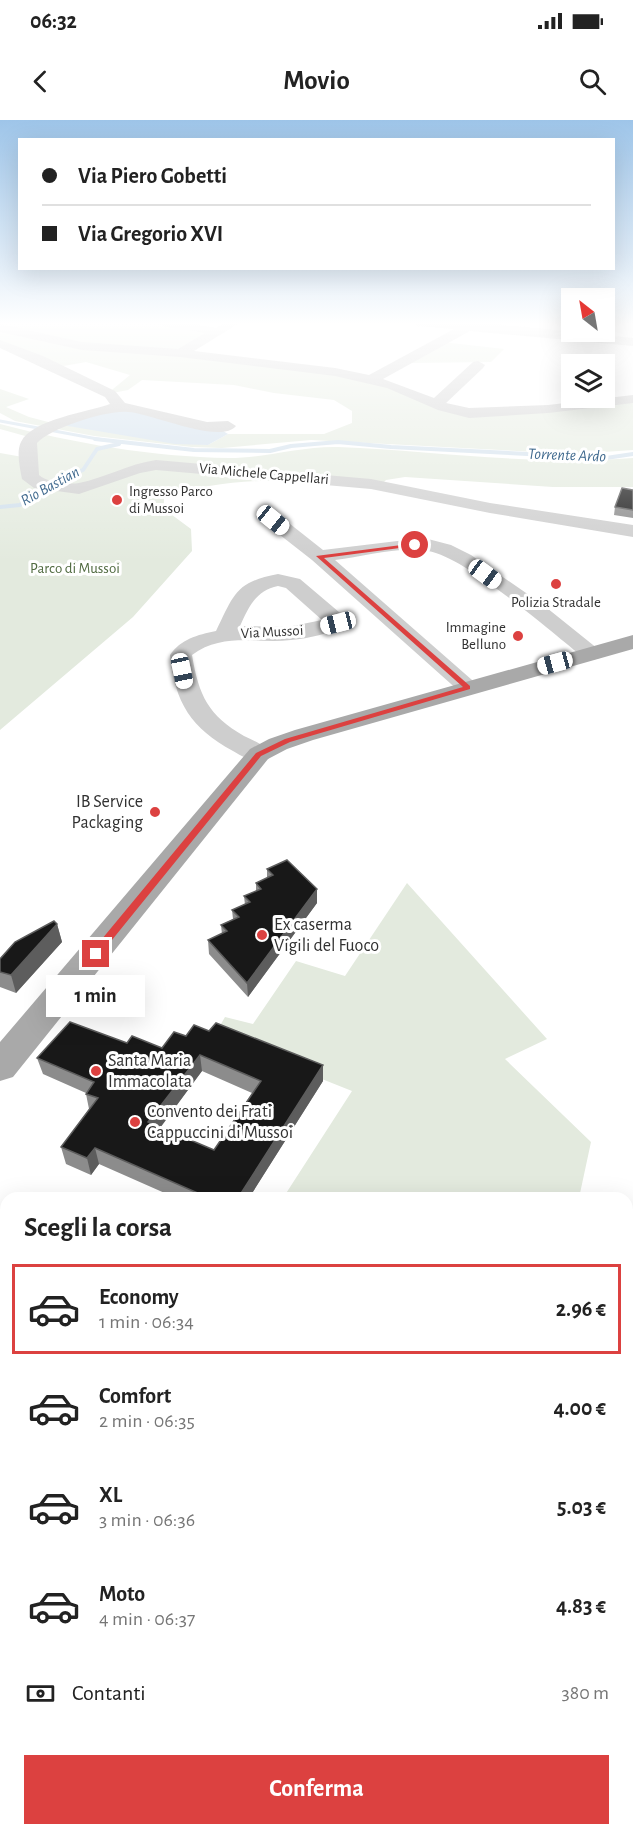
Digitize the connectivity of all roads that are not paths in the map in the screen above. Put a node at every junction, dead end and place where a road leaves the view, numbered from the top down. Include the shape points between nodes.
1 (116, 402) edge
2 (431, 402) edge
3 (438, 402) edge
4 (610, 402) edge
5 (435, 404) junction
6 (117, 406) junction
7 (228, 426) dead end
8 (9, 454) dead end
9 (28, 457) junction
10 (273, 520) dead end
11 (633, 531) edge
12 (319, 556) junction
13 (224, 636) dead end
14 (633, 642) edge
15 (592, 653) junction
16 (468, 687) junction
17 (259, 754) junction
18 (0, 1067) edge

1 - 6 street
2 - 5 street
3 - 5 street
4 - 5 street via 488,413 469,413
6 - 7 street via 207,427
6 - 9 street via 34,436
8 - 9 street
9 - 11 street, Via Michele Cappellari via 31,479 36,483 71,489 88,487 141,467 160,465 371,484
10 - 12 street
12 - 15 street via 415,545 442,548 468,561
12 - 16 street
13 - 17 street, Via Mussoi via 196,642 182,650 186,687 214,730
14 - 15 main road
15 - 16 main road
16 - 17 main road via 288,740
17 - 18 main road

